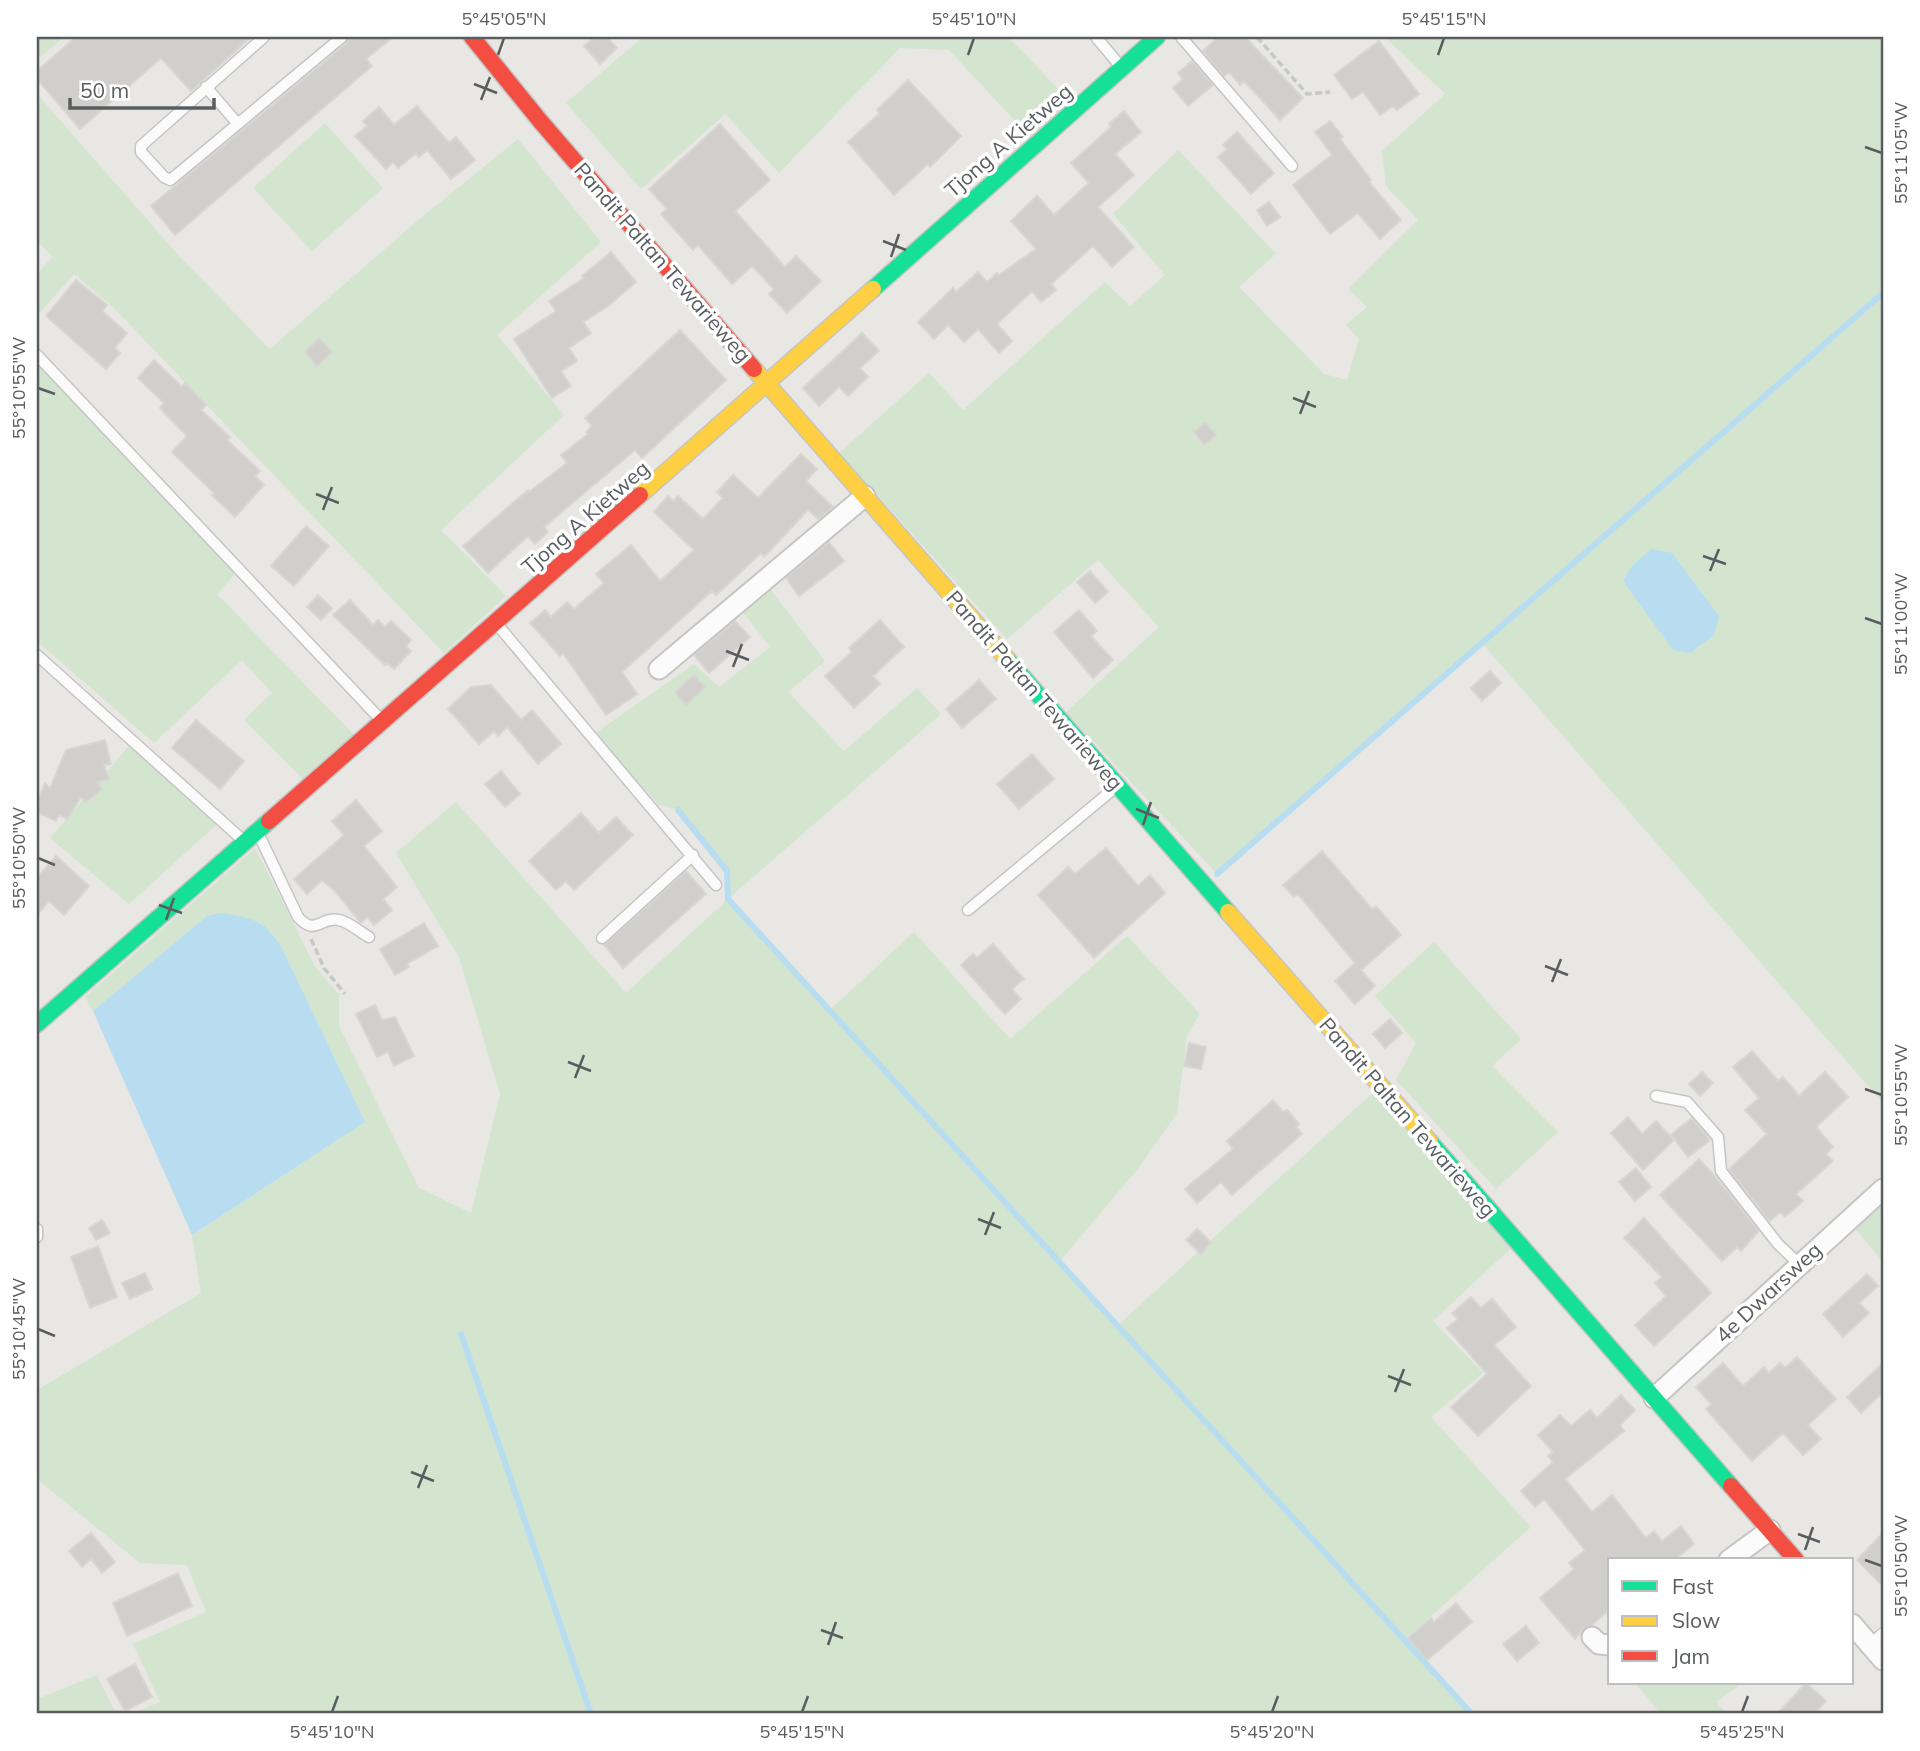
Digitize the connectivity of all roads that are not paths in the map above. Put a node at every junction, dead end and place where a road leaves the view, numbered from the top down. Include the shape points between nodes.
1 (264, 37) edge
2 (342, 37) edge
3 (472, 37) edge
4 (1096, 37) edge
5 (1157, 37) edge
6 (1181, 37) edge
7 (1122, 68) junction
8 (206, 87) junction
9 (238, 124) junction
10 (1292, 166) dead end
11 (37, 355) edge
12 (768, 383) junction
13 (865, 496) junction
14 (496, 623) junction
15 (37, 655) edge
16 (659, 669) dead end
17 (383, 722) junction
18 (1119, 784) junction
19 (251, 837) junction
20 (693, 855) junction
21 (716, 885) dead end
22 (968, 910) dead end
23 (369, 937) dead end
24 (602, 938) dead end
25 (37, 1024) edge
26 (1656, 1096) dead end
27 (1883, 1189) edge
28 (37, 1229) edge
29 (37, 1237) edge
30 (1799, 1264) junction
31 (1654, 1398) junction
32 (1770, 1530) junction
33 (1732, 1558) edge
34 (1794, 1558) edge
35 (1854, 1625) edge
36 (1877, 1639) edge
37 (1883, 1660) edge

1 - 8 lane
2 - 9 lane
3 - 12 street, Pandit Paltan Tewarieweg
4 - 7 lane
5 - 7 street, Tjong A Kietweg
6 - 10 lane
7 - 12 street, Tjong A Kietweg
8 - 9 lane
8 - 9 lane via 145,140 141,152 170,180
11 - 17 lane
12 - 13 street, Pandit Paltan Tewarieweg
12 - 14 street, Tjong A Kietweg
13 - 16 street
13 - 18 street, Pandit Paltan Tewarieweg
14 - 17 street, Tjong A Kietweg
14 - 20 lane
15 - 19 lane
17 - 19 street, Tjong A Kietweg
18 - 22 lane
18 - 31 street, Pandit Paltan Tewarieweg
19 - 23 lane via 304,924 340,920
19 - 25 street, Tjong A Kietweg
20 - 21 lane
20 - 24 lane
26 - 30 lane via 1687,1102 1718,1137 1721,1171
27 - 30 street, 4e Dwarsweg
28 - 29 lane
30 - 31 street, 4e Dwarsweg
31 - 32 street, Pandit Paltan Tewarieweg
32 - 33 street
32 - 34 street, Pandit Paltan Tewarieweg
35 - 36 street
36 - 37 street

